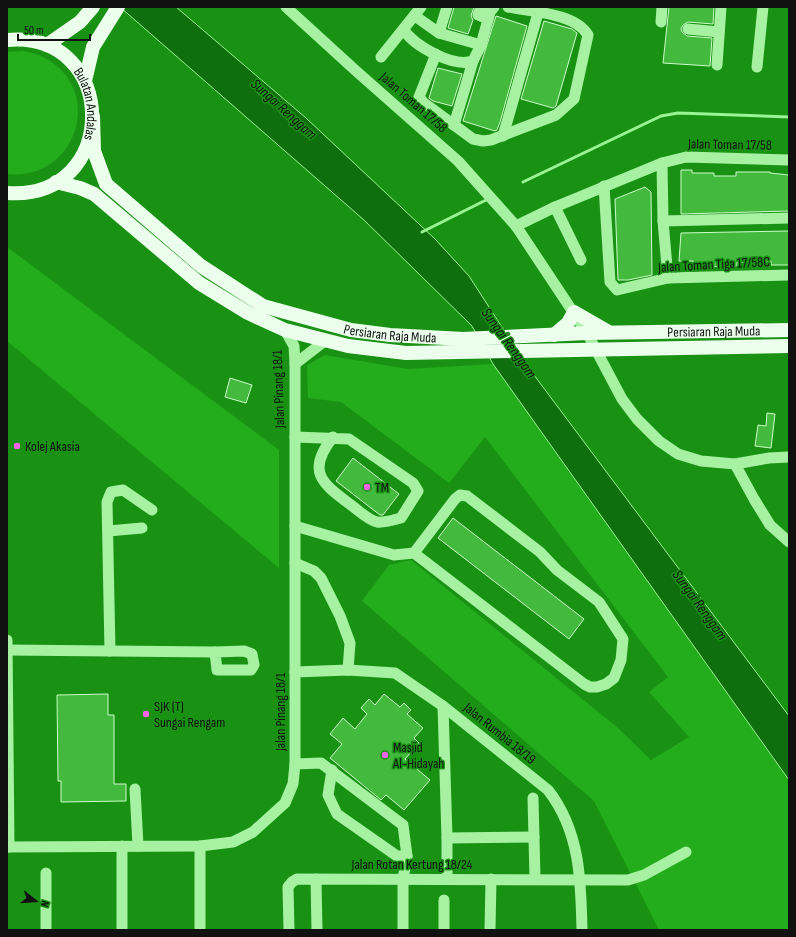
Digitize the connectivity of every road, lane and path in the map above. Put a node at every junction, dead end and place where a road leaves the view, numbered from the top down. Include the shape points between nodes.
1 (93, 7) edge
2 (117, 7) edge
3 (286, 7) edge
4 (447, 7) edge
5 (481, 7) edge
6 (494, 7) edge
7 (508, 7) edge
8 (662, 7) edge
9 (721, 7) edge
10 (763, 7) edge
11 (418, 12) edge
12 (538, 13) junction
13 (488, 19) junction
14 (661, 22) dead end
15 (688, 29) dead end
16 (404, 30) junction
17 (719, 32) junction
18 (439, 33) junction
19 (7, 40) edge
20 (47, 45) junction
21 (481, 45) junction
22 (436, 54) junction
23 (381, 57) dead end
24 (473, 61) junction
25 (717, 65) dead end
26 (757, 67) dead end
27 (85, 82) junction
28 (93, 116) junction
29 (454, 125) junction
30 (503, 136) junction
31 (789, 160) edge
32 (662, 163) junction
33 (56, 182) junction
34 (604, 186) junction
35 (7, 192) edge
36 (555, 207) junction
37 (789, 218) edge
38 (663, 221) junction
39 (516, 226) junction
40 (582, 260) dead end
41 (789, 275) edge
42 (668, 278) junction
43 (574, 312) junction
44 (285, 330) junction
45 (789, 330) edge
46 (610, 332) junction
47 (587, 333) junction
48 (554, 335) junction
49 (326, 340) junction
50 (789, 346) edge
51 (596, 350) junction
52 (295, 364) junction
53 (295, 437) junction
54 (333, 437) junction
55 (789, 457) edge
56 (735, 464) junction
57 (152, 510) dead end
58 (295, 526) junction
59 (142, 528) dead end
60 (108, 530) junction
61 (789, 542) edge
62 (414, 553) junction
63 (295, 564) junction
64 (7, 640) edge
65 (7, 650) edge
66 (110, 651) junction
67 (214, 652) dead end
68 (348, 670) junction
69 (295, 672) junction
70 (443, 706) junction
71 (8, 742) edge
72 (295, 764) junction
73 (332, 770) junction
74 (8, 786) edge
75 (135, 789) dead end
76 (533, 798) dead end
77 (534, 837) junction
78 (447, 838) junction
79 (122, 846) junction
80 (138, 846) junction
81 (200, 846) junction
82 (8, 847) edge
83 (686, 852) dead end
84 (407, 856) junction
85 (46, 873) dead end
86 (316, 879) junction
87 (403, 879) junction
88 (447, 879) junction
89 (490, 879) junction
90 (535, 879) junction
91 (581, 879) junction
92 (444, 900) dead end
93 (46, 930) edge
94 (122, 930) edge
95 (200, 930) edge
96 (289, 930) edge
97 (317, 930) edge
98 (403, 930) edge
99 (444, 930) edge
100 (490, 930) edge
101 (582, 930) edge

1 - 20 main road via 80,22
2 - 27 main road via 94,47
3 - 39 street, Jalan Toman 17/58 via 458,161
4 - 18 street
5 - 13 street via 478,15
6 - 13 street
7 - 12 street
8 - 14 street
9 - 17 street
10 - 26 street
11 - 16 street
11 - 18 street
12 - 30 street
12 - 30 street via 569,19 580,24 588,36 574,99 556,115
13 - 21 street
15 - 17 street
16 - 22 street via 417,44
16 - 23 street
17 - 25 street
18 - 21 street
19 - 20 main road, Bulatan Andalas via 22,39
20 - 27 main road, Bulatan Andalas via 70,60
21 - 24 street
22 - 24 street via 460,62
22 - 29 street via 419,97
24 - 29 street
27 - 28 main road, Bulatan Andalas via 91,98
28 - 33 main road, Bulatan Andalas via 91,136 83,154 72,170
28 - 48 main road, Persiaran Raja Muda via 94,151 106,184 201,266 263,306 351,330 390,335 463,339
29 - 30 street via 473,139 482,141
31 - 32 street, Jalan Toman 17/58 via 686,158
32 - 34 street, Jalan Toman 17/58
32 - 38 street
33 - 35 main road, Bulatan Andalas via 39,190 20,194
33 - 44 main road, Persiaran Raja Muda via 94,194 199,283 248,313
34 - 36 street, Jalan Toman 17/58
34 - 42 street, Jalan Toman Tiga 17/58C via 610,282 617,290
36 - 39 street, Jalan Toman 17/58
36 - 40 street
37 - 38 street
38 - 42 street
39 - 43 street, Jalan Toman 17/58
41 - 42 street, Jalan Toman Tiga 17/58C
43 - 46 main road
43 - 47 street, Jalan Toman 17/58
43 - 48 main road via 568,323
44 - 49 main road, Persiaran Raja Muda
44 - 52 street, Jalan Pinang 18/1 via 294,346
45 - 46 main road, Persiaran Raja Muda
46 - 47 main road, Persiaran Raja Muda
47 - 48 main road, Persiaran Raja Muda
47 - 51 street, Jalan Toman 17/58
49 - 51 main road, Persiaran Raja Muda via 377,351 406,353
49 - 52 street
50 - 51 main road, Persiaran Raja Muda
51 - 56 street, Jalan Toman 17/58 via 622,399 636,419 659,441 678,454 701,461
52 - 53 street, Jalan Pinang 18/1
53 - 54 street
53 - 58 street, Jalan Pinang 18/1
54 - 54 street via 349,439 413,484 418,491 401,518 374,522 326,486 320,477 320,456
55 - 56 street, Jalan Toman 17/58
56 - 61 street via 770,525
57 - 60 street via 123,490 111,492 107,502
58 - 62 street via 394,555
58 - 63 street, Jalan Pinang 18/1
59 - 60 street
60 - 66 street
62 - 62 street via 584,684 590,687 597,686 606,684 614,678 621,660 622,639 599,602 557,570 540,552 467,496 460,495 456,499
63 - 68 street via 314,571 340,616 350,643
63 - 69 street, Jalan Pinang 18/1
64 - 65 street
65 - 66 street
65 - 71 street
66 - 67 street
68 - 69 street, Jalan Rumbia 18/19
68 - 70 street, Jalan Rumbia 18/19 via 395,673
69 - 72 street, Jalan Pinang 18/1
70 - 78 street
70 - 91 street, Jalan Rumbia 18/19 via 548,790 573,838
71 - 74 street
72 - 73 street via 321,763
72 - 81 street, Jalan Pinang 18/1 via 293,784 285,802 253,832 233,842
73 - 84 street via 403,825
73 - 84 street via 328,794 337,814 397,856
74 - 82 street
75 - 80 street
76 - 77 street
77 - 78 street
77 - 90 street
78 - 88 street
79 - 80 street, Jalan Pinang 18/1
79 - 82 street, Jalan Pinang 18/1
79 - 94 street
80 - 81 street, Jalan Pinang 18/1
81 - 95 street
83 - 91 street, Jalan Rotan Kertung 18/24 via 644,875 628,880
84 - 87 street
85 - 93 street
86 - 87 street, Jalan Rotan Kertung 18/24
86 - 96 street, Jalan Rotan Kertung 18/24 via 297,879 288,887
86 - 97 street
87 - 88 street, Jalan Rotan Kertung 18/24
87 - 98 street
88 - 89 street, Jalan Rotan Kertung 18/24
89 - 90 street, Jalan Rotan Kertung 18/24
89 - 100 street
90 - 91 street, Jalan Rotan Kertung 18/24
91 - 101 street, Jalan Rumbia 18/19
92 - 99 street

